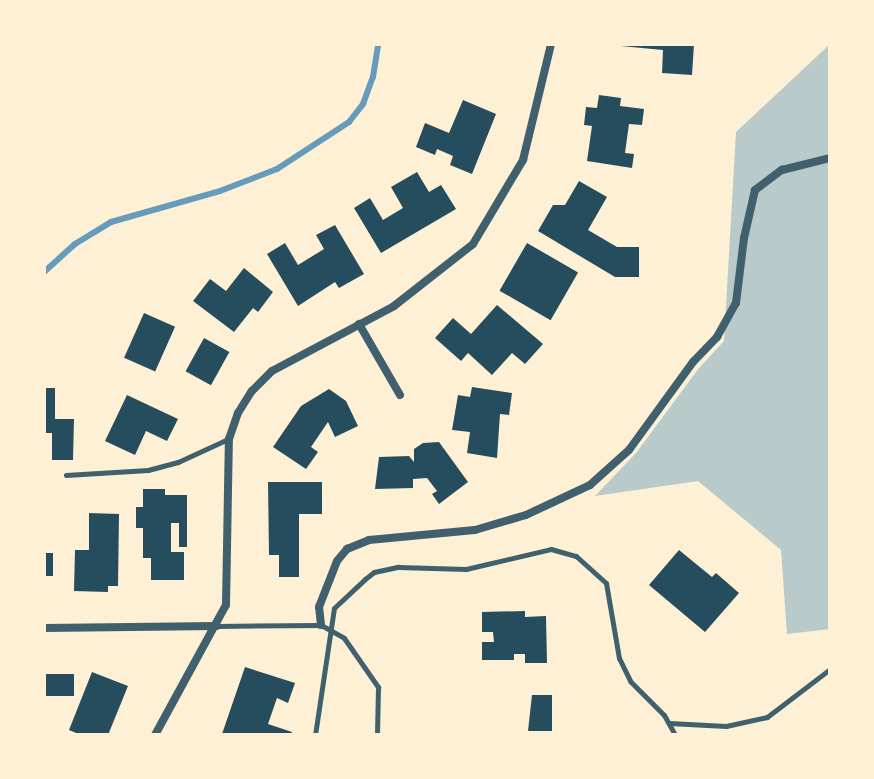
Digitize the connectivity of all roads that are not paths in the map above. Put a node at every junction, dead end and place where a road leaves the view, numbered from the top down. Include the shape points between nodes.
1 (551, 44) edge
2 (830, 158) edge
3 (359, 324) junction
4 (400, 395) dead end
5 (229, 439) junction
6 (66, 475) dead end
7 (217, 626) junction
8 (325, 627) junction
9 (44, 628) edge
10 (830, 669) edge
11 (669, 723) junction
12 (155, 735) edge
13 (315, 735) edge
14 (377, 735) edge
15 (675, 735) edge

1 - 3 street via 523,160 473,244 394,306
2 - 8 street via 782,170 755,190 736,303 717,337 619,459 590,485 526,515 475,530 369,540 347,549 319,607
3 - 4 street
3 - 5 street via 272,371 245,402
5 - 6 lane via 148,470
5 - 7 street via 226,605
7 - 8 lane
7 - 9 street
7 - 12 street
8 - 11 lane via 334,608 374,572 398,567 466,569 535,551 564,552 606,583 619,658 630,681
8 - 13 lane
8 - 14 lane via 344,638 378,687
10 - 11 lane via 767,717 726,726
11 - 15 lane

